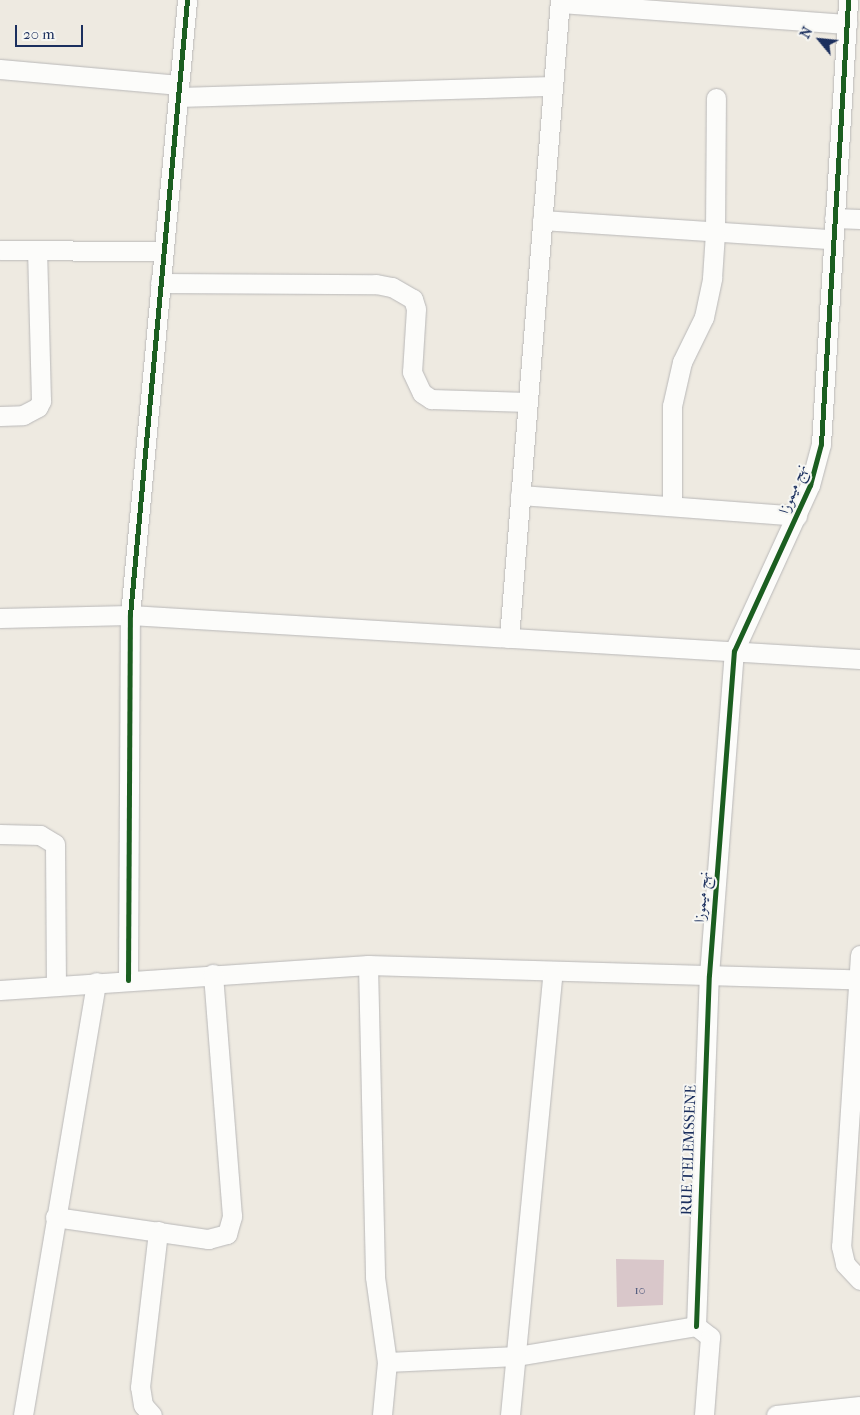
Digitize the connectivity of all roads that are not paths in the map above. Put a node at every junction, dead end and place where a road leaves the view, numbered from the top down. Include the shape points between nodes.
1 (187, 0) edge
2 (848, 0) edge
3 (560, 1) edge
4 (846, 24) junction
5 (0, 70) edge
6 (553, 86) junction
7 (178, 91) junction
8 (716, 98) dead end
9 (834, 218) junction
10 (860, 219) edge
11 (542, 220) junction
12 (715, 233) junction
13 (831, 239) junction
14 (0, 250) edge
15 (37, 250) junction
16 (162, 251) junction
17 (160, 283) junction
18 (528, 402) junction
19 (0, 416) edge
20 (520, 495) junction
21 (672, 506) junction
22 (797, 516) junction
23 (130, 615) junction
24 (0, 618) edge
25 (509, 638) junction
26 (734, 651) junction
27 (860, 659) edge
28 (0, 834) edge
29 (860, 955) edge
30 (368, 965) junction
31 (554, 971) junction
32 (213, 974) junction
33 (709, 975) junction
34 (128, 980) junction
35 (860, 980) edge
36 (96, 982) junction
37 (56, 986) junction
38 (0, 990) edge
39 (55, 1217) junction
40 (158, 1231) junction
41 (860, 1280) edge
42 (696, 1326) junction
43 (517, 1356) junction
44 (387, 1362) junction
45 (860, 1406) edge
46 (23, 1415) edge
47 (152, 1415) edge
48 (382, 1415) edge
49 (510, 1415) edge
50 (704, 1415) edge
51 (776, 1415) edge

1 - 7 street
2 - 4 street, نهج ميموزا
3 - 4 street
3 - 6 street
4 - 9 street, نهج ميموزا
5 - 7 street
6 - 7 street
6 - 11 street
7 - 16 street
8 - 12 street
9 - 10 street
9 - 13 street, نهج ميموزا
11 - 12 street
11 - 18 street
12 - 13 street
12 - 21 street via 712,278 704,317 682,362 672,406
13 - 22 street, نهج ميموزا via 821,444 810,485
14 - 15 street
15 - 16 street
15 - 19 street via 41,401 38,407 23,415
16 - 17 street
17 - 18 street via 376,284 392,287 413,299 416,309 412,372 422,393 431,399
17 - 23 street
18 - 20 street
20 - 21 street
20 - 25 street
21 - 22 street
22 - 26 street, نهج ميموزا
23 - 24 street
23 - 25 street
23 - 34 street
25 - 26 street
26 - 27 street
26 - 33 street, نهج ميموزا
28 - 37 street via 40,835 55,844
29 - 35 street
30 - 31 street
30 - 32 street
30 - 44 street via 375,1277
31 - 33 street
31 - 43 street
32 - 34 street
32 - 40 street via 231,1227 227,1234 216,1240
33 - 35 street
33 - 42 street, RUE TELEMSSENE
34 - 36 street
35 - 41 street via 841,1246 846,1264
36 - 37 street
36 - 39 street
37 - 38 street
39 - 40 street
39 - 46 street
40 - 47 street via 140,1387 143,1404
42 - 43 street
42 - 50 street via 710,1337
43 - 44 street
43 - 49 street
44 - 48 street
45 - 51 street

